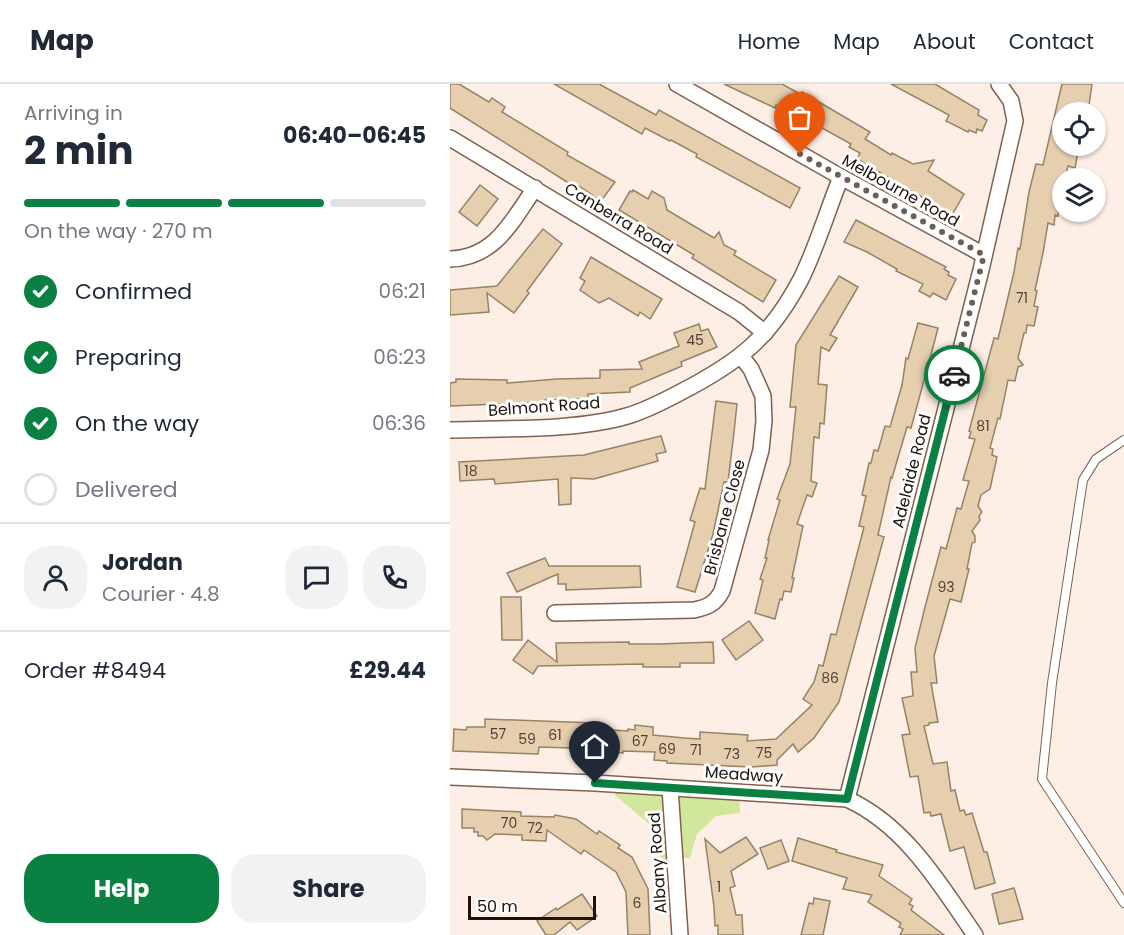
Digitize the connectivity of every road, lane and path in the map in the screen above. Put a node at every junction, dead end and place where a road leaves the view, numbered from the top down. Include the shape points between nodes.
1 (677, 84) edge
2 (999, 84) edge
3 (450, 138) edge
4 (841, 177) junction
5 (535, 188) junction
6 (984, 255) junction
7 (450, 259) edge
8 (765, 333) junction
9 (741, 356) junction
10 (450, 430) edge
11 (1124, 440) edge
12 (555, 614) dead end
13 (450, 777) edge
14 (670, 788) junction
15 (847, 799) junction
16 (1124, 903) edge
17 (680, 935) edge
18 (975, 935) edge

1 - 4 street, Melbourne Road
2 - 6 street, Adelaide Road via 1011,100 1015,121
3 - 5 street, Canberra Road
4 - 6 street, Melbourne Road
4 - 8 street, Belmont Road via 802,277
5 - 7 street via 495,243 476,255
5 - 8 street, Canberra Road via 739,312
6 - 15 street, Adelaide Road
8 - 9 street, Belmont Road
9 - 10 street, Belmont Road via 672,397 627,416 578,425
9 - 12 street, Brisbane Close via 763,396 764,421 761,450 716,601 694,610
11 - 16 lane via 1096,459 1083,480 1052,683 1042,778
13 - 14 street, Meadway
14 - 15 street, Meadway
14 - 17 street, Albany Road
15 - 18 street, Meadway via 868,809 907,843

